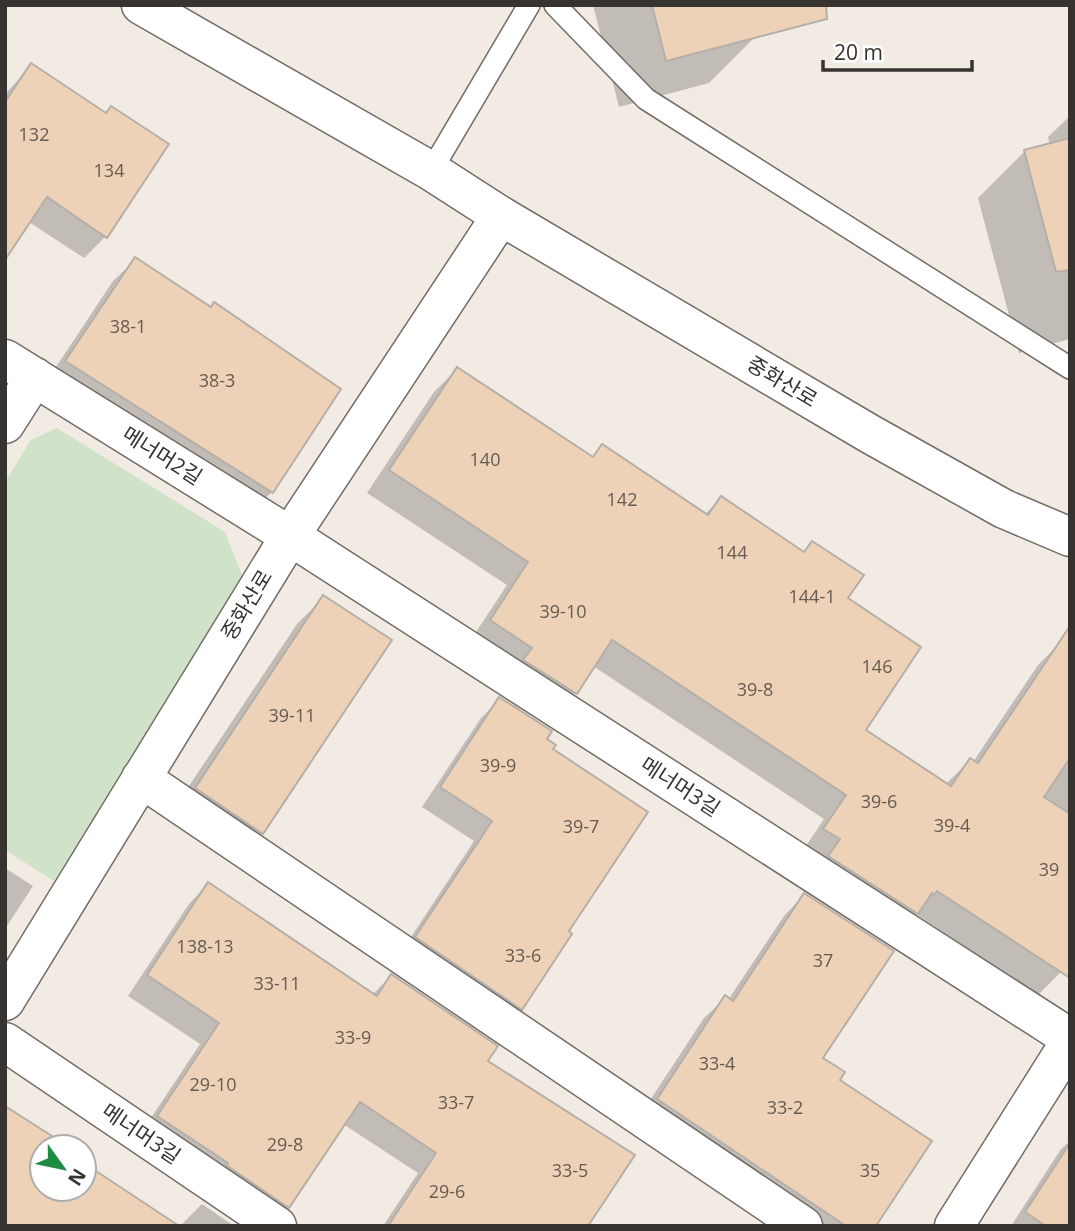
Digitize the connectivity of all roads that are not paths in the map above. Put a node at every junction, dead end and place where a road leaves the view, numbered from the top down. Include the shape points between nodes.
1 (141, 5) edge
2 (529, 5) edge
3 (555, 5) edge
4 (431, 170) junction
5 (501, 216) junction
6 (20, 368) edge
7 (1070, 368) edge
8 (5, 424) edge
9 (290, 536) junction
10 (1070, 537) edge
11 (141, 778) junction
12 (5, 1001) edge
13 (1070, 1040) edge
14 (5, 1042) edge
15 (278, 1226) edge
16 (803, 1226) edge
17 (954, 1226) edge

1 - 4 street, 중화산로
2 - 4 lane
3 - 7 lane via 646,99
4 - 5 street, 중화산로
5 - 9 street, 중화산로
5 - 10 street, 중화산로 via 870,434 1004,509
6 - 8 street, 메너머2길
6 - 9 street, 메너머2길
9 - 11 street, 중화산로
9 - 13 street, 메너머3길
11 - 12 street, 중화산로
11 - 16 street
13 - 17 street, 메너머3길
14 - 15 street, 메너머3길

